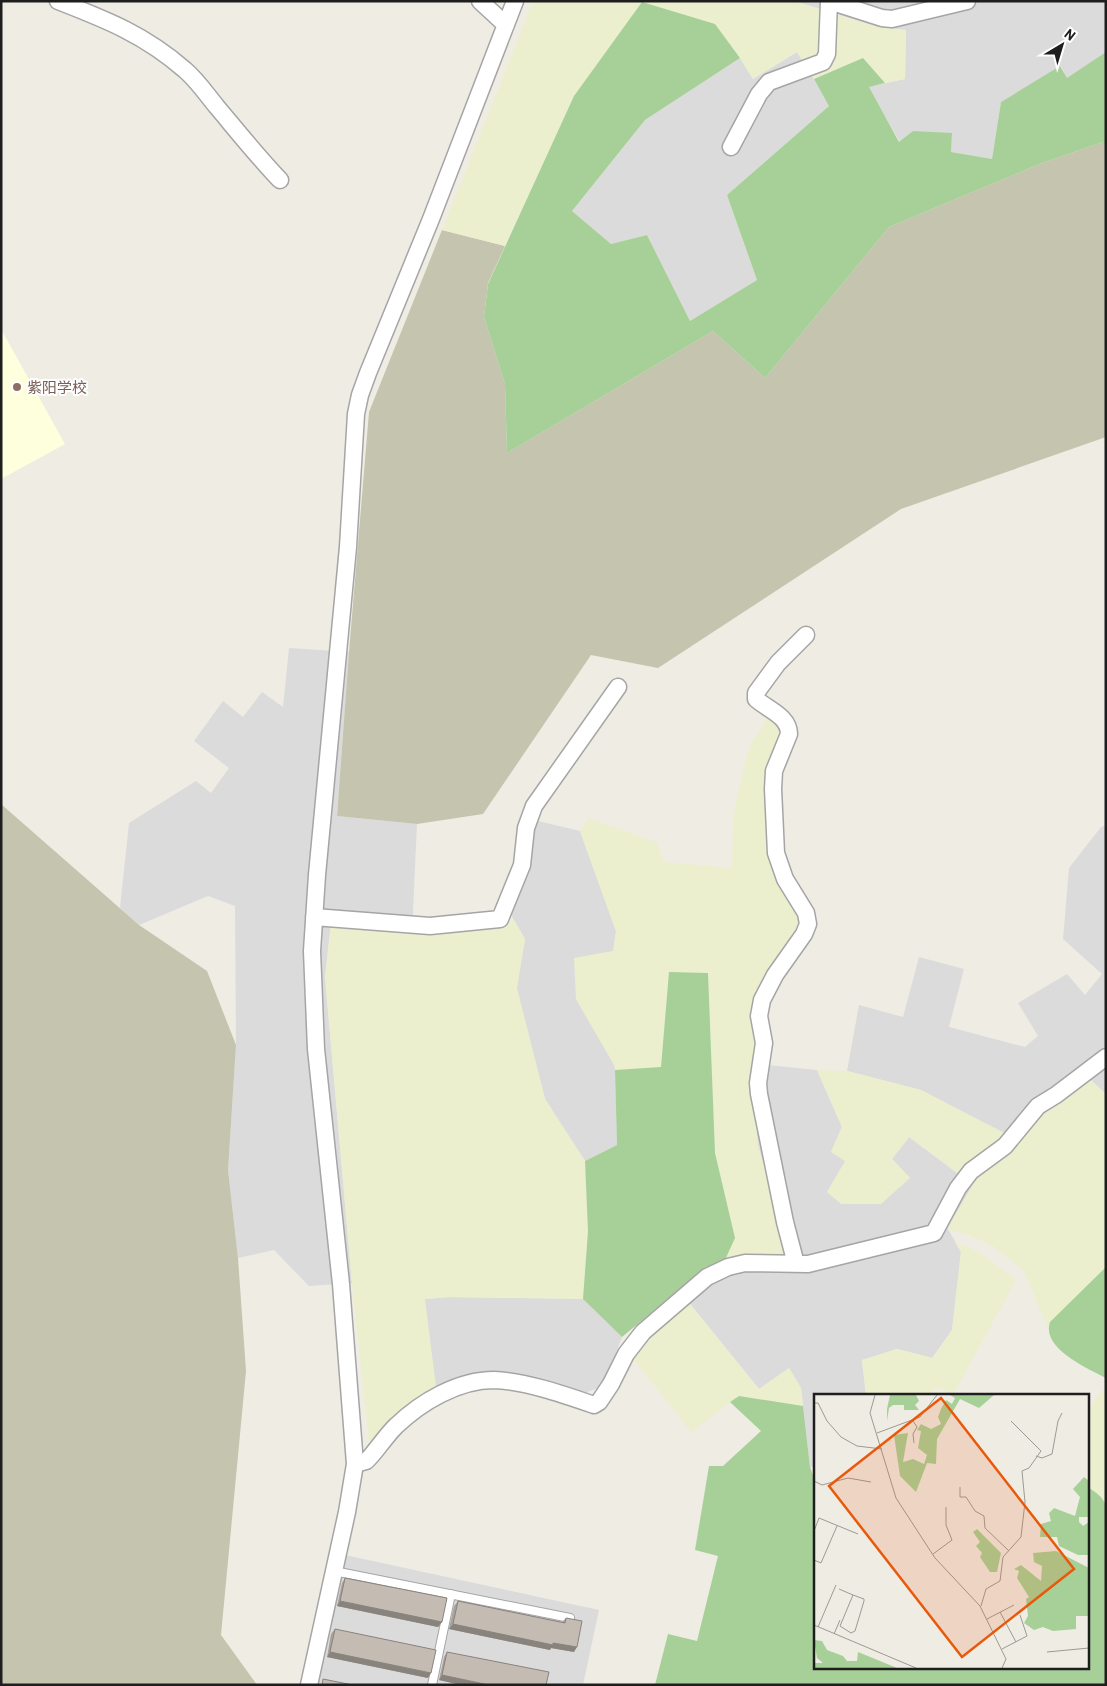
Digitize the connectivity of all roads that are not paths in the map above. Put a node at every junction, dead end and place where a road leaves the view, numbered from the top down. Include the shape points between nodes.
1 (58, 1) edge
2 (480, 1) edge
3 (515, 1) edge
4 (967, 1) edge
5 (506, 25) junction
6 (731, 147) dead end
7 (280, 180) dead end
8 (806, 635) dead end
9 (618, 687) dead end
10 (314, 918) junction
11 (1106, 1057) edge
12 (796, 1264) junction
13 (355, 1464) junction
14 (334, 1571) junction
15 (451, 1594) junction
16 (570, 1618) edge
17 (309, 1685) edge
18 (432, 1685) edge

1 - 7 street via 136,34 186,70
2 - 5 street
3 - 5 street
4 - 6 street via 892,19 829,1 823,62 769,82 759,94
5 - 10 street via 360,395
8 - 12 street via 778,663 756,693 756,699 779,715 789,728 774,771 776,852 785,879 806,913 808,924 767,989 759,1010 764,1044 759,1094
9 - 10 street via 534,806 526,828 522,865 500,919 430,926
10 - 13 street via 314,1033 341,1284
11 - 12 street via 1038,1106 1005,1146 971,1171 934,1233 818,1262
12 - 13 street via 745,1263 707,1277 643,1332 594,1405 506,1381 468,1384 426,1402 395,1426 367,1460
13 - 14 street
14 - 15 lane
14 - 17 street
15 - 16 lane
15 - 18 lane

